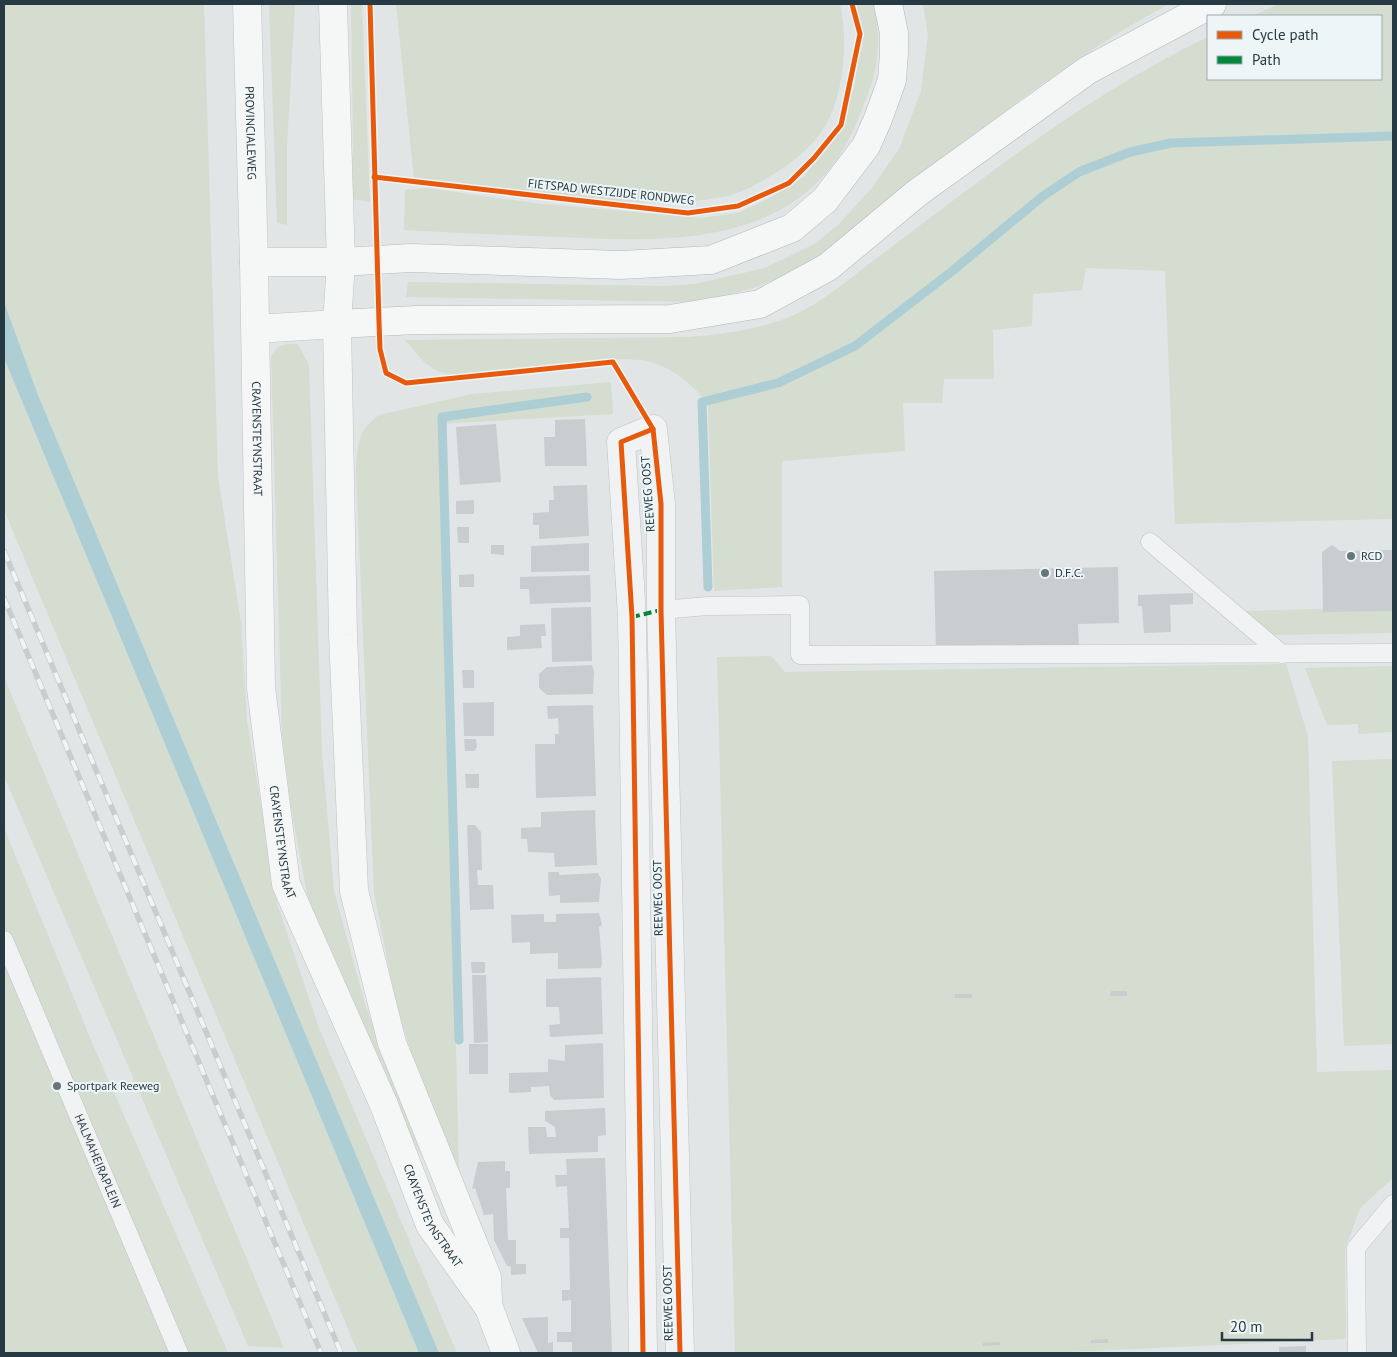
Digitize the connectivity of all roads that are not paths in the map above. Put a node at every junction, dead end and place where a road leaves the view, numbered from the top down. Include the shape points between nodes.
1 (246, 4) edge
2 (333, 4) edge
3 (888, 4) edge
4 (1212, 4) edge
5 (254, 262) junction
6 (340, 262) junction
7 (336, 324) junction
8 (256, 329) junction
9 (1150, 542) dead end
10 (661, 610) junction
11 (1393, 653) edge
12 (1282, 654) junction
13 (4, 940) edge
14 (1393, 1204) edge
15 (489, 1308) junction
16 (179, 1353) edge
17 (506, 1353) edge
18 (642, 1353) edge
19 (680, 1353) edge
20 (1357, 1353) edge

1 - 5 main road, PROVINCIALEWEG
2 - 6 main road
3 - 6 main road via 894,33 892,80 878,120 866,146 825,200 792,228 711,260 621,265 411,258
4 - 7 main road via 1088,70 917,193 828,267 760,304 670,319 416,320
5 - 6 main road
5 - 8 main road, PROVINCIALEWEG
6 - 7 main road
7 - 8 main road
7 - 15 main road, CRAYENSTEYNSTRAAT via 343,634 354,892 392,1043 487,1277
8 - 15 main road, CRAYENSTEYNSTRAAT via 261,688 286,884 384,1105 430,1226
9 - 12 lane
10 - 12 lane via 800,605 800,655
10 - 18 street, REEWEG OOST via 661,504 653,429 621,442 632,617
10 - 19 street, REEWEG OOST
11 - 12 lane
13 - 16 lane, HALMAHEIRAPLEIN
14 - 20 lane via 1356,1248
15 - 17 main road, CRAYENSTEYNSTRAAT

